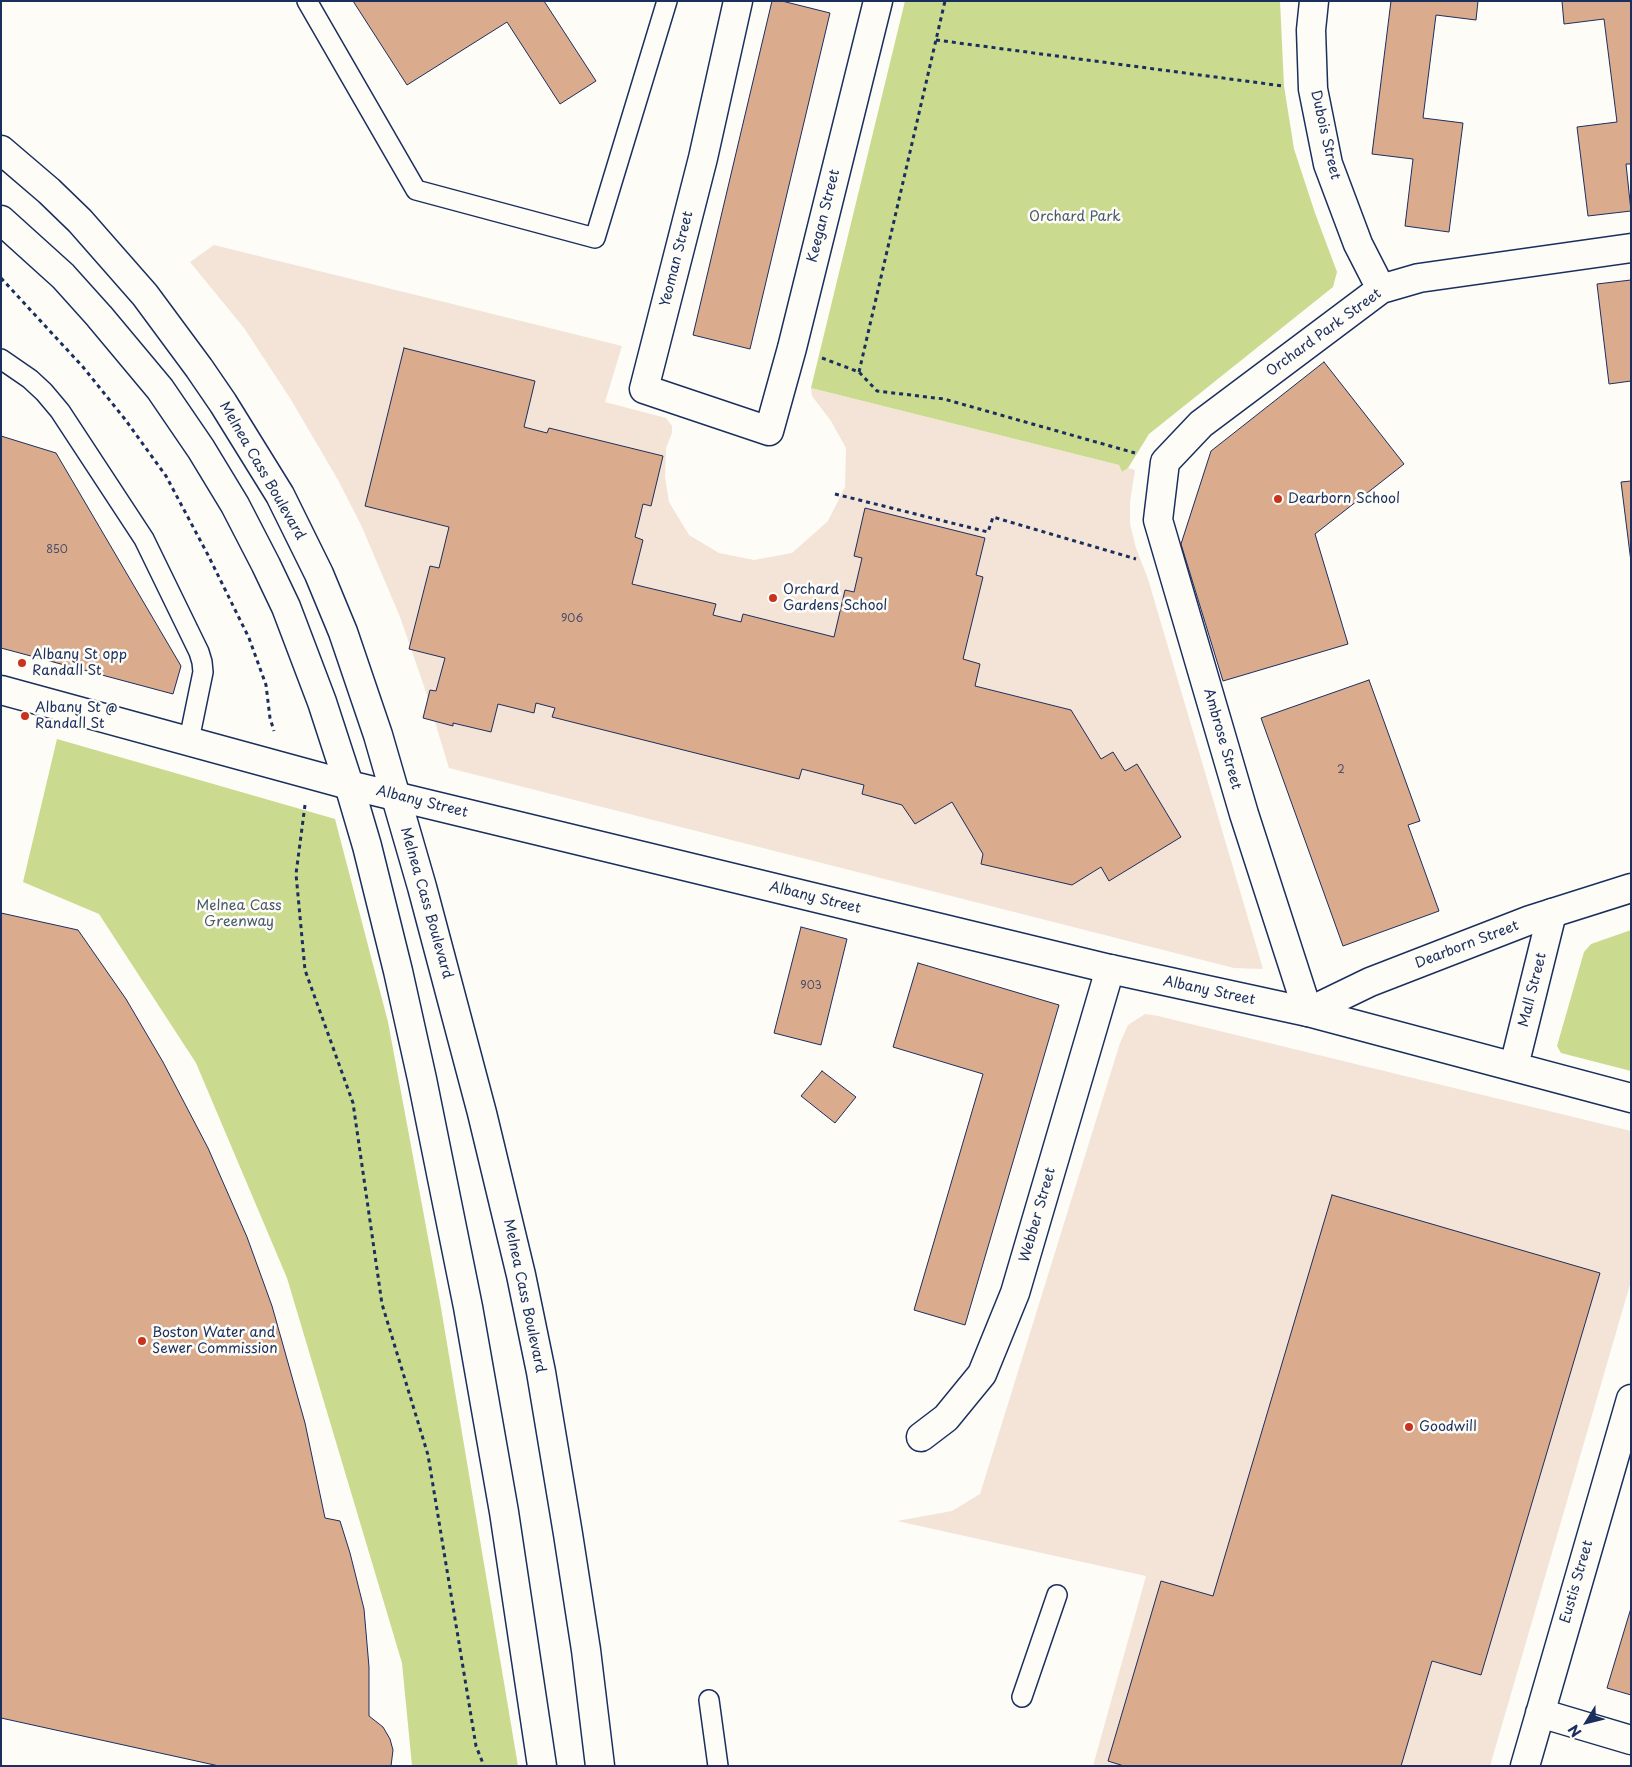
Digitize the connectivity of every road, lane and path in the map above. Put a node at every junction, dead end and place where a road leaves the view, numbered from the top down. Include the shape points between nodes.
1 (307, 1) edge
2 (667, 1) edge
3 (738, 1) edge
4 (878, 1) edge
5 (945, 1) edge
6 (1314, 1) edge
7 (936, 40) junction
8 (1292, 87) dead end
9 (1, 150) edge
10 (1, 220) edge
11 (1631, 248) edge
12 (1, 278) edge
13 (1381, 289) junction
14 (815, 355) dead end
15 (1, 358) edge
16 (859, 372) junction
17 (769, 431) joint
18 (1154, 459) junction
19 (835, 494) dead end
20 (1172, 569) junction
21 (1, 690) edge
22 (270, 718) dead end
23 (189, 740) junction
24 (349, 785) junction
25 (395, 796) junction
26 (306, 801) dead end
27 (1631, 888) edge
28 (1552, 914) junction
29 (1110, 969) junction
30 (1308, 1012) junction
31 (1514, 1066) junction
32 (1631, 1098) edge
33 (1631, 1399) edge
34 (1627, 1427) edge
35 (921, 1437) dead end
36 (1057, 1595) dead end
37 (1022, 1697) dead end
38 (709, 1700) dead end
39 (1540, 1713) junction
40 (1631, 1740) edge
41 (484, 1766) edge
42 (542, 1766) edge
43 (600, 1766) edge
44 (718, 1766) edge
45 (1525, 1766) edge

1 - 2 lane via 416,190 595,238
3 - 17 main road, Yeoman Street via 703,158 644,389
4 - 17 main road, Keegan Street
5 - 7 path
6 - 13 main road, Dubois Street via 1311,30 1313,89 1328,164 1358,244
7 - 8 path
7 - 16 path
9 - 25 main road, Melnea Cass Boulevard via 66,207 145,295 204,375 266,471 312,558 343,632
10 - 24 main road via 56,270 99,316 160,389 201,449 236,506 286,607
11 - 13 main road, Orchard Park Street via 1419,278
12 - 22 path via 83,367 166,476 249,638 266,685
13 - 18 main road, Orchard Park Street
14 - 16 path
15 - 23 lane via 30,379 60,410 144,539 202,662 203,672
16 - 18 path via 877,391 944,399
18 - 20 main road, Ambrose Street via 1158,520
19 - 20 path via 988,532 993,517
20 - 30 main road, Ambrose Street via 1244,814
21 - 23 main road, Albany Street
23 - 24 main road, Albany Street
24 - 25 main road, Albany Street
24 - 42 main road via 398,971 468,1307 504,1512
25 - 29 main road, Albany Street
25 - 43 main road, Melnea Cass Boulevard via 480,1104 521,1275 568,1534
26 - 41 path via 296,874 305,970 353,1104 382,1304 428,1455 476,1746
27 - 28 main road, Dearborn Street
28 - 30 main road, Dearborn Street via 1370,982
28 - 31 main road, Mall Street
29 - 30 main road, Albany Street
29 - 35 main road, Webber Street via 1011,1302 982,1374 946,1418
30 - 31 main road, Albany Street
31 - 32 main road, Albany Street
33 - 34 main road, Eustis Street
34 - 39 main road, Eustis Street
36 - 37 lane
38 - 44 lane
39 - 40 main road
39 - 45 main road, Eustis Street

